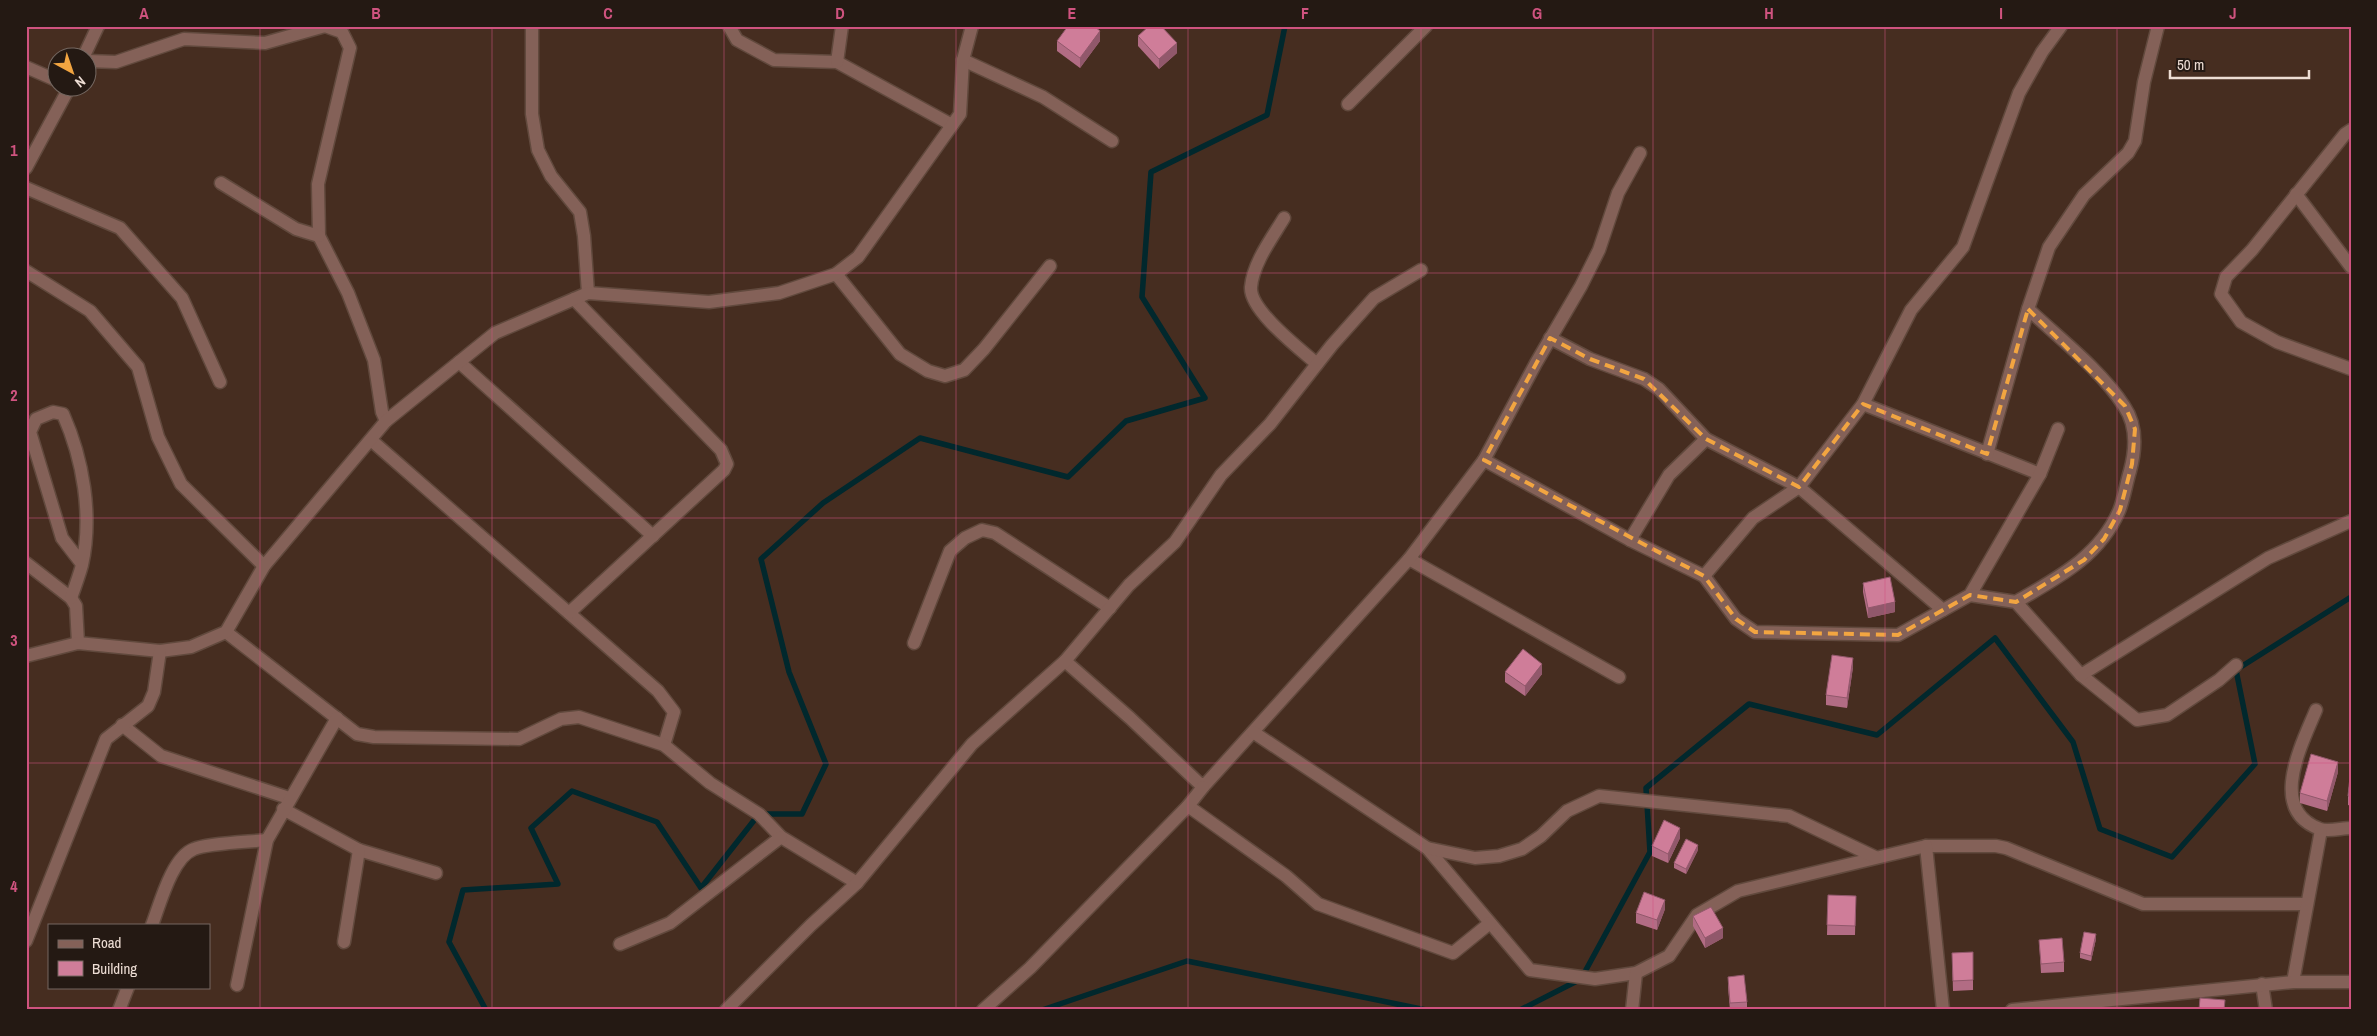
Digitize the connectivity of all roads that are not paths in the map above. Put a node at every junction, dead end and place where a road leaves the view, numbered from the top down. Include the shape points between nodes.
1 (98, 26) edge
2 (325, 26) edge
3 (532, 26) edge
4 (729, 26) edge
5 (842, 26) edge
6 (972, 26) edge
7 (1426, 26) edge
8 (2061, 26) edge
9 (2158, 26) edge
10 (88, 48) edge
11 (963, 60) junction
12 (98, 61) edge
13 (837, 62) junction
14 (26, 67) edge
15 (48, 77) edge
16 (64, 98) edge
17 (1348, 104) dead end
18 (952, 125) junction
19 (2351, 130) edge
20 (1112, 141) dead end
21 (1640, 153) dead end
22 (26, 168) edge
23 (221, 183) dead end
24 (26, 188) edge
25 (2296, 194) junction
26 (1284, 218) dead end
27 (319, 236) junction
28 (1050, 266) dead end
29 (2351, 267) edge
30 (1421, 270) dead end
31 (26, 271) edge
32 (836, 274) junction
33 (588, 293) junction
34 (574, 299) junction
35 (2028, 308) junction
36 (1550, 338) junction
37 (459, 362) junction
38 (1317, 364) junction
39 (2351, 369) edge
40 (220, 382) dead end
41 (1863, 404) junction
42 (386, 422) junction
43 (2058, 429) dead end
44 (1706, 439) junction
45 (371, 440) junction
46 (1987, 454) junction
47 (1484, 460) junction
48 (2040, 474) junction
49 (1799, 487) junction
50 (2351, 521) edge
51 (653, 536) junction
52 (1630, 540) junction
53 (1409, 560) junction
54 (26, 563) edge
55 (82, 564) junction
56 (264, 566) junction
57 (1704, 576) junction
58 (1970, 595) junction
59 (71, 598) junction
60 (2016, 602) junction
61 (1110, 608) junction
62 (1943, 610) junction
63 (569, 613) junction
64 (226, 632) junction
65 (78, 643) junction
66 (914, 643) dead end
67 (160, 651) junction
68 (26, 656) edge
69 (1065, 661) junction
70 (2236, 665) dead end
71 (2081, 675) junction
72 (1620, 677) dead end
73 (2316, 710) dead end
74 (337, 718) junction
75 (122, 725) junction
76 (1253, 732) junction
77 (664, 745) junction
78 (1203, 788) junction
79 (286, 803) junction
80 (1188, 806) junction
81 (2351, 828) edge
82 (2321, 830) junction
83 (781, 837) junction
84 (267, 840) junction
85 (1926, 846) junction
86 (1427, 848) junction
87 (360, 850) junction
88 (1875, 857) junction
89 (436, 873) dead end
90 (857, 883) junction
91 (2307, 904) junction
92 (1490, 923) junction
93 (152, 924) edge
94 (26, 941) edge
95 (344, 942) dead end
96 (620, 944) dead end
97 (1636, 972) junction
98 (2293, 982) junction
99 (2351, 982) edge
100 (2262, 984) junction
101 (237, 985) dead end
102 (128, 988) edge
103 (119, 1010) edge
104 (726, 1010) edge
105 (984, 1010) edge
106 (1632, 1010) edge
107 (1943, 1010) edge
108 (2012, 1010) edge
109 (2266, 1010) edge

1 - 10 street
2 - 12 street via 264,43 184,39 116,62
2 - 27 street via 342,32 350,48 318,184
3 - 33 street via 532,114 538,150 551,176 580,212
4 - 13 street via 737,40 774,60
5 - 13 street
6 - 11 street
7 - 17 street
8 - 41 street via 2019,93 1963,248 1911,310
9 - 35 street via 2144,82 2135,140 2128,153 2084,195 2058,233 2042,265
11 - 18 street via 960,114
11 - 20 street via 1043,97
13 - 18 street
14 - 15 street
16 - 22 street
18 - 32 street via 858,257
19 - 25 street
21 - 36 street via 1618,193 1599,250
23 - 27 street via 296,229
24 - 40 street via 120,228 182,298
25 - 29 street
25 - 39 street via 2226,277 2221,294 2241,322 2278,342
26 - 38 street via 1256,270 1252,297 1288,338
27 - 42 street via 348,293 374,360
28 - 32 street via 964,370 945,376 928,371 900,354
30 - 38 street via 1374,298
31 - 56 street via 90,311 138,367 158,437 181,484
32 - 33 street via 779,293 709,302
33 - 34 street
34 - 37 street via 495,332
34 - 51 street via 726,457 724,470
35 - 46 street
35 - 60 street via 2108,385 2125,406 2135,429 2132,464 2120,510 2104,539 2084,560
36 - 44 street via 1590,359 1644,379 1659,389
36 - 47 street
37 - 42 street
37 - 51 street
38 - 61 street via 1270,424 1221,475 1175,542 1129,585
41 - 46 street
41 - 49 street
42 - 45 street
43 - 48 street
44 - 49 street
44 - 52 street via 1669,475
45 - 56 street
45 - 63 street
46 - 48 street
47 - 52 street
47 - 53 street
48 - 58 street
49 - 57 street via 1753,518
49 - 62 street
50 - 71 street via 2268,558
51 - 63 street
52 - 57 street
53 - 72 street
53 - 76 street
54 - 59 street
55 - 55 street via 62,538 30,432 36,420 53,412 64,414 76,443 87,515
55 - 59 street
56 - 64 street
57 - 62 street via 1736,619 1755,632 1898,635
58 - 60 street
58 - 62 street
59 - 65 street via 76,606
60 - 71 street
61 - 66 street via 995,533 982,530 965,538 950,551
61 - 69 street
63 - 77 street via 658,691 674,712
64 - 67 street via 191,647
64 - 74 street
65 - 67 street
65 - 68 street
67 - 75 street via 154,692 148,706
69 - 78 street
69 - 90 street via 972,744
70 - 71 street via 2167,715 2137,720
73 - 82 street via 2297,755 2291,781 2295,808
74 - 77 street via 357,734 374,737 519,738 561,719 579,717
74 - 79 street
75 - 79 street via 161,756
75 - 94 street via 106,739
76 - 78 street
76 - 86 street
77 - 83 street via 710,783 759,814
78 - 80 street
79 - 84 street
79 - 87 street
80 - 92 street via 1286,876 1318,904 1453,953
80 - 105 street via 1030,968
81 - 82 street
82 - 91 street
83 - 90 street
83 - 96 street via 670,923
84 - 93 street via 194,849 174,869
84 - 101 street
85 - 88 street
85 - 91 street via 2006,848 2143,904
85 - 107 street
86 - 88 street via 1475,858 1499,856 1522,849 1567,811 1599,796 1789,816
86 - 92 street
87 - 89 street
87 - 95 street
88 - 97 street via 1738,891 1697,915 1669,956
90 - 104 street
91 - 98 street
92 - 97 street via 1530,970 1595,979
97 - 106 street
98 - 99 street
98 - 100 street
100 - 108 street
100 - 109 street
102 - 103 street

